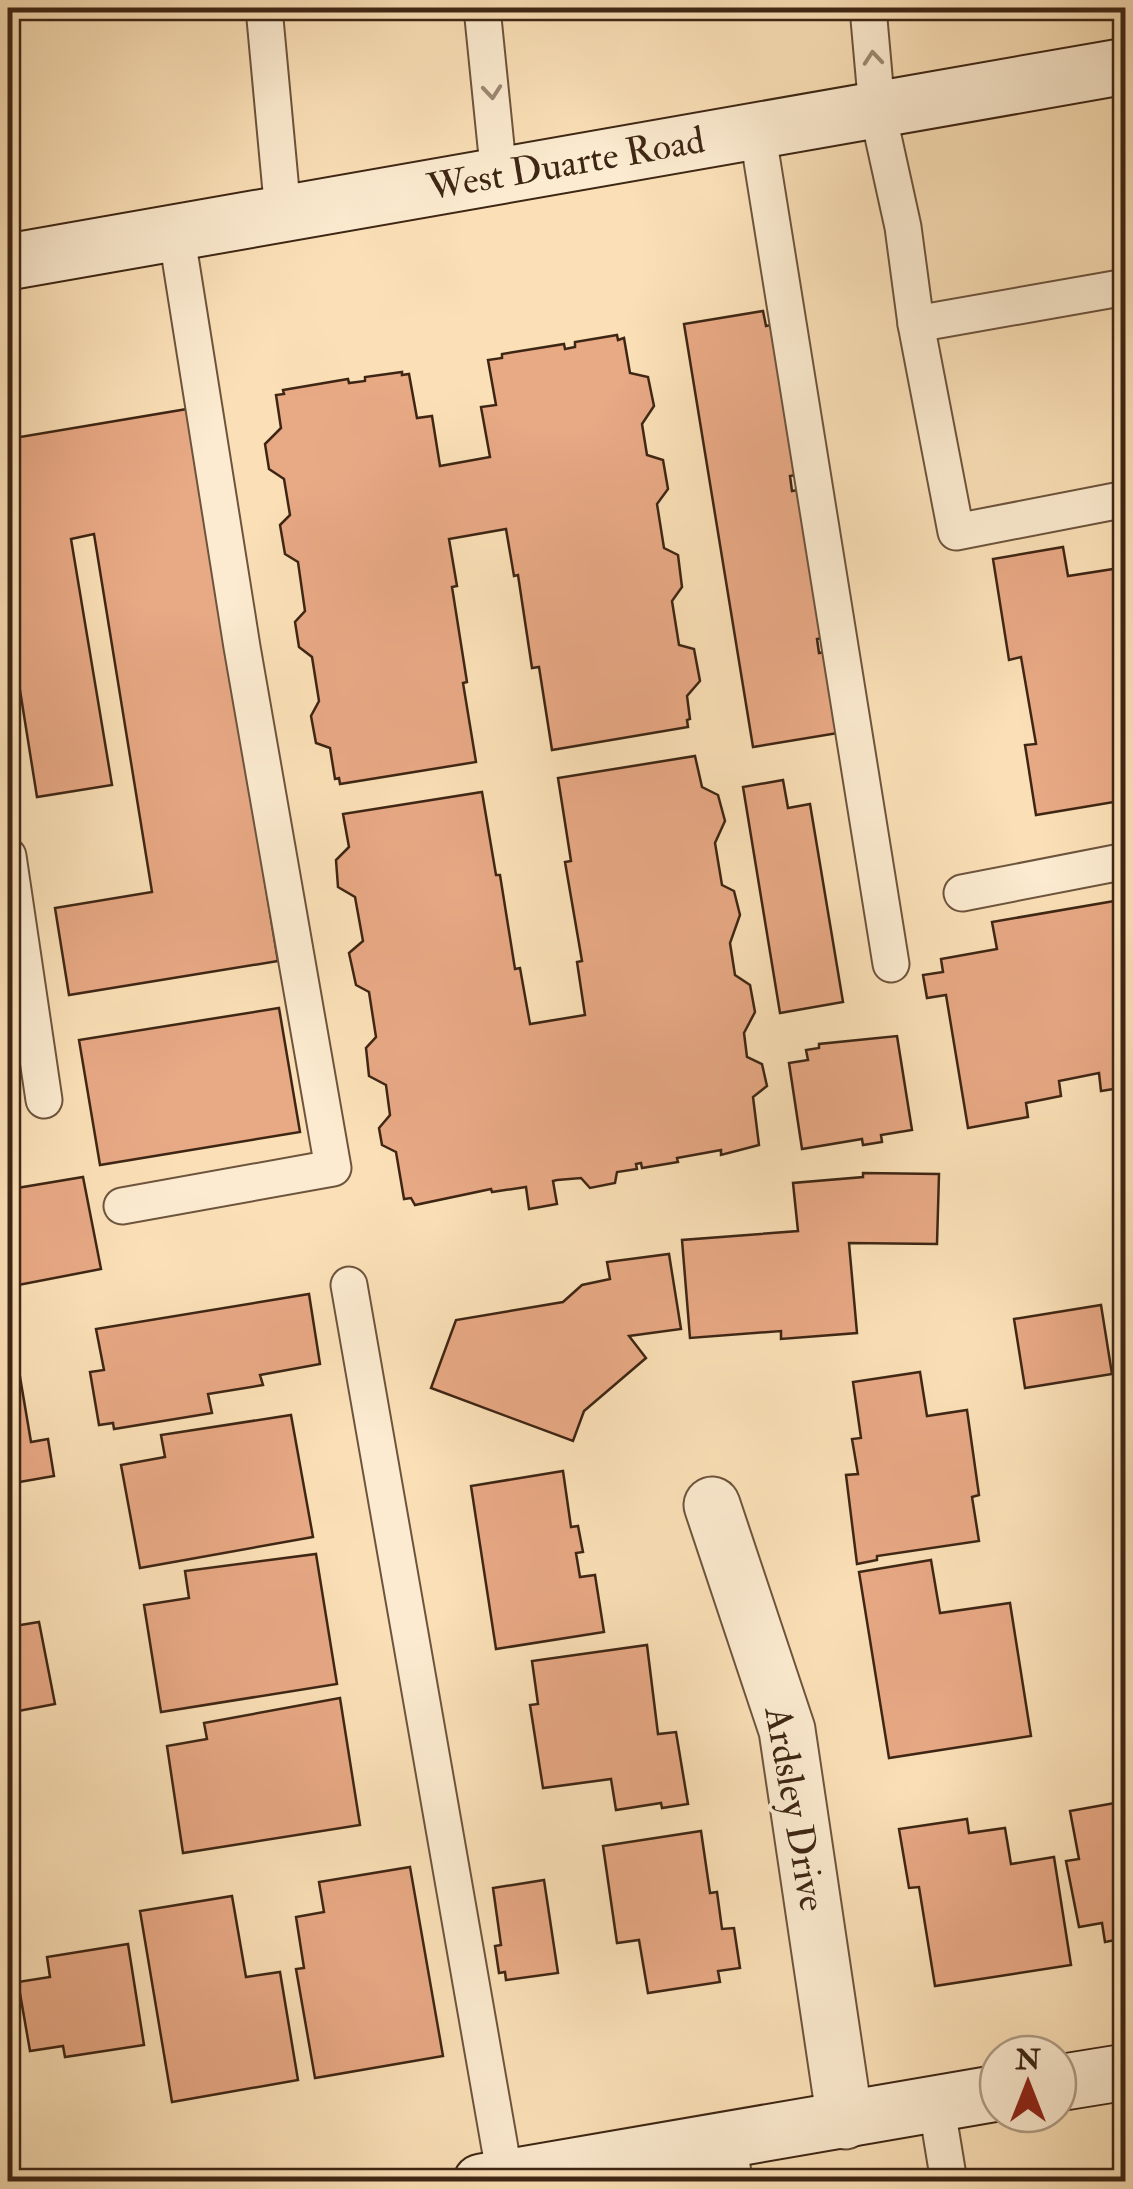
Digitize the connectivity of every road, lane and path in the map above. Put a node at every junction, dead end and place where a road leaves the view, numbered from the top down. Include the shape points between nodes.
1 (264, 8) edge
2 (482, 8) edge
3 (868, 8) edge
4 (1126, 66) edge
5 (878, 109) junction
6 (757, 130) junction
7 (499, 176) junction
8 (283, 214) junction
9 (176, 232) junction
10 (8, 262) edge
11 (1126, 286) edge
12 (916, 324) junction
13 (1126, 498) edge
14 (8, 856) edge
15 (1126, 861) edge
16 (962, 893) dead end
17 (891, 964) dead end
18 (44, 1100) dead end
19 (122, 1206) dead end
20 (349, 1285) dead end
21 (712, 1505) dead end
22 (1126, 2072) edge
23 (1078, 2080) edge
24 (978, 2096) edge
25 (936, 2103) junction
26 (844, 2121) junction
27 (732, 2161) edge
28 (493, 2179) edge
29 (949, 2182) edge

1 - 8 lane
2 -> 7 lane
5 -> 3 lane
4 - 5 street, West Duarte Road
5 - 6 street, West Duarte Road
5 - 12 lane
6 - 7 street, West Duarte Road
6 - 17 lane
7 - 8 street, West Duarte Road
8 - 9 street, West Duarte Road
9 - 10 street, West Duarte Road
9 - 19 lane via 333,1168
11 - 12 lane
12 - 13 lane via 956,532
14 - 18 lane
15 - 16 lane
20 - 28 lane
21 - 26 street, Ardsley Drive via 787,1730
22 - 23 street
24 - 25 street
25 - 26 street
25 - 29 lane
26 - 27 street
27 - 28 street

